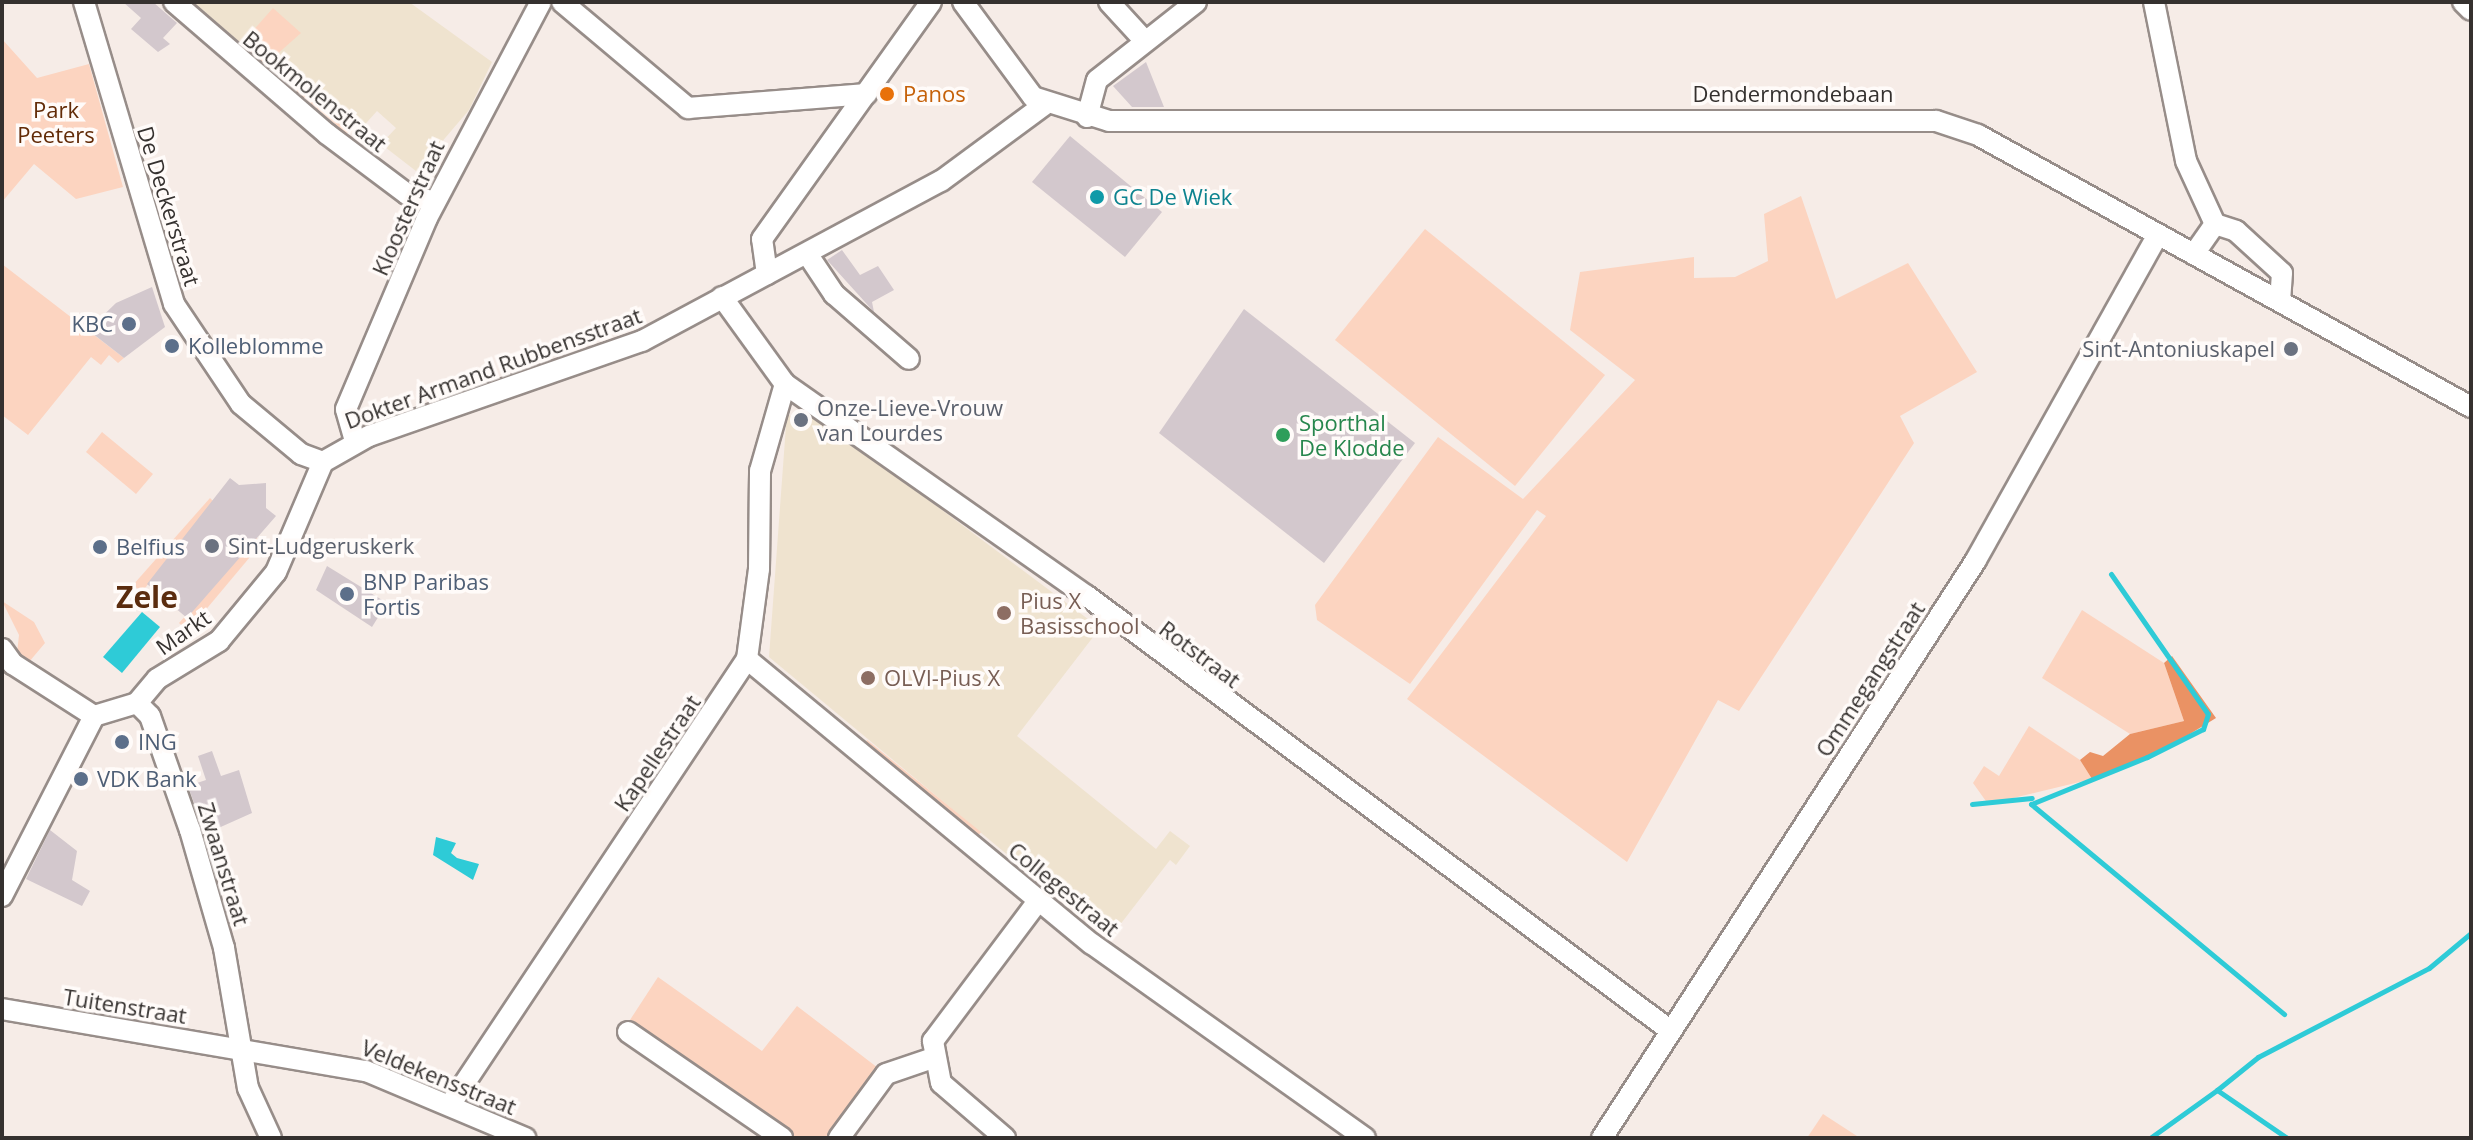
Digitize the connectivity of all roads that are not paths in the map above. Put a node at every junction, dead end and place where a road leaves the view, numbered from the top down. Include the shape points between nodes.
1 (84, 2) edge
2 (174, 2) edge
3 (541, 2) edge
4 (562, 2) edge
5 (931, 2) edge
6 (963, 2) edge
7 (1109, 2) edge
8 (1196, 2) edge
9 (2154, 2) edge
10 (2463, 2) edge
11 (2471, 10) edge
12 (1144, 40) junction
13 (866, 94) junction
14 (1044, 105) junction
15 (1087, 117) junction
16 (435, 202) junction
17 (2215, 224) junction
18 (2158, 235) junction
19 (2194, 254) junction
20 (808, 255) junction
21 (767, 274) junction
22 (722, 297) junction
23 (2280, 300) junction
24 (909, 359) dead end
25 (785, 384) junction
26 (2471, 407) edge
27 (355, 441) junction
28 (323, 462) junction
29 (3, 652) edge
30 (747, 659) junction
31 (137, 703) junction
32 (94, 716) junction
33 (2, 896) edge
34 (1038, 901) junction
35 (2, 1009) edge
36 (1671, 1031) junction
37 (628, 1032) dead end
38 (241, 1048) junction
39 (933, 1058) junction
40 (450, 1105) junction
41 (271, 1138) edge
42 (525, 1138) edge
43 (782, 1138) edge
44 (839, 1138) edge
45 (1005, 1138) edge
46 (1365, 1138) edge
47 (1602, 1138) edge

1 - 28 street, De Deckerstraat via 174,304 241,404 301,454
2 - 16 street, Bookmolenstraat via 327,134 407,194
3 - 16 street, Kloosterstraat
4 - 13 street via 688,108
5 - 13 street
6 - 14 street
7 - 12 street
8 - 12 street
9 - 17 street via 2186,161
10 - 11 street
12 - 15 street via 1097,80
13 - 21 street via 762,239
14 - 15 street, Dendermondebaan
14 - 20 street, Dokter Armand Rubbensstraat via 941,181
15 - 18 street, Dendermondebaan via 1908,117 1978,135
16 - 27 street, Kloosterstraat via 346,409
17 - 19 street
17 - 23 street via 2236,231 2282,273
18 - 19 street, Dendermondebaan
18 - 36 street, Ommegangstraat via 1983,547
19 - 23 street, Dendermondebaan
20 - 21 street, Dokter Armand Rubbensstraat
20 - 24 street via 834,294
21 - 22 street, Dokter Armand Rubbensstraat
22 - 25 street, Rotstraat
22 - 27 street, Dokter Armand Rubbensstraat via 608,355
23 - 26 street, Dendermondebaan
25 - 30 street, Kapellestraat via 760,471 759,569
25 - 36 street, Rotstraat via 1080,590
27 - 28 street, Dokter Armand Rubbensstraat
28 - 31 street, Markt via 276,572 219,641 157,679
29 - 32 street
30 - 34 street, Collegestraat
30 - 40 street, Kapellestraat
31 - 32 street, Markt
31 - 38 street, Zwaanstraat via 150,716 190,830 224,948
32 - 33 street
34 - 39 street via 945,1019
34 - 46 street, Collegestraat
35 - 38 street, Tuitenstraat
36 - 47 street, Ommegangstraat
37 - 43 street
38 - 40 street, Veldekensstraat via 366,1071
38 - 41 street, Zwaanstraat via 248,1088
39 - 44 street via 886,1074
39 - 45 street via 952,1098
40 - 42 street, Veldekensstraat

